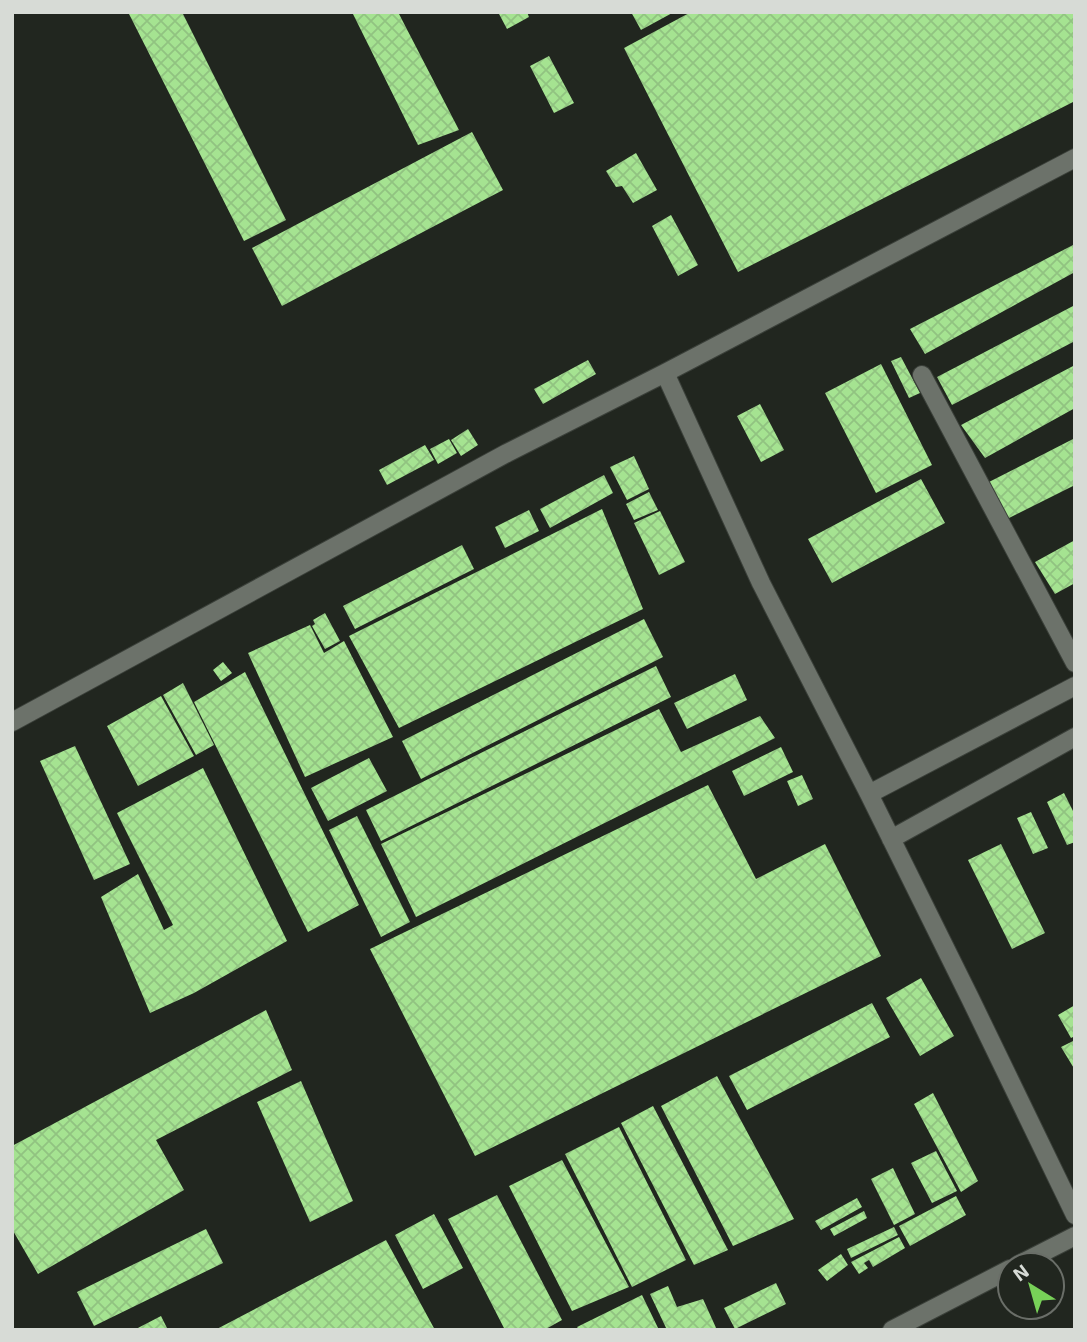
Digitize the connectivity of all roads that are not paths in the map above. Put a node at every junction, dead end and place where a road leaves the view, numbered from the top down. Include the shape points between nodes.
1 (1075, 158) edge
2 (665, 373) junction
3 (922, 375) dead end
4 (1075, 663) edge
5 (1075, 686) edge
6 (12, 722) edge
7 (1075, 737) edge
8 (869, 794) junction
9 (891, 839) junction
10 (1075, 1215) edge
11 (1075, 1236) edge
12 (1046, 1251) edge
13 (996, 1276) edge
14 (892, 1330) edge

1 - 2 street
2 - 6 street via 507,453
2 - 8 street via 761,583
3 - 4 street
5 - 8 street
7 - 9 street
8 - 9 street
9 - 10 street
11 - 12 street
13 - 14 street

